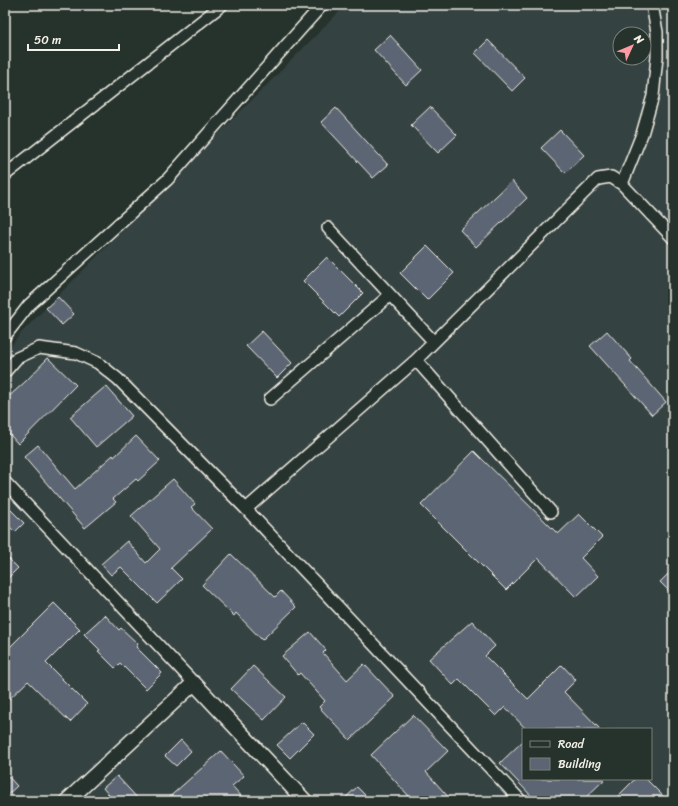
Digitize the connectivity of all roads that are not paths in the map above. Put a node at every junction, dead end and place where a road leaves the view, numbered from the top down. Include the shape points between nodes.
1 (222, 5) edge
2 (322, 5) edge
3 (652, 5) edge
4 (5, 175) edge
5 (622, 184) junction
6 (328, 228) dead end
7 (673, 238) edge
8 (390, 295) junction
9 (5, 336) edge
10 (434, 342) junction
11 (416, 360) junction
12 (5, 372) edge
13 (270, 399) dead end
14 (5, 482) edge
15 (246, 509) junction
16 (551, 512) dead end
17 (194, 683) junction
18 (67, 801) edge
19 (305, 801) edge
20 (521, 801) edge

1 - 4 street
2 - 9 street via 167,180 29,305
3 - 5 street via 657,32 653,96 642,134
5 - 7 street
5 - 10 street via 611,177 598,180
6 - 8 street
8 - 10 street
8 - 13 street
10 - 11 street
11 - 15 street
11 - 16 street
12 - 15 street via 17,358 39,348 76,353 98,363 118,379
14 - 17 street
15 - 20 street
17 - 18 street
17 - 19 street

